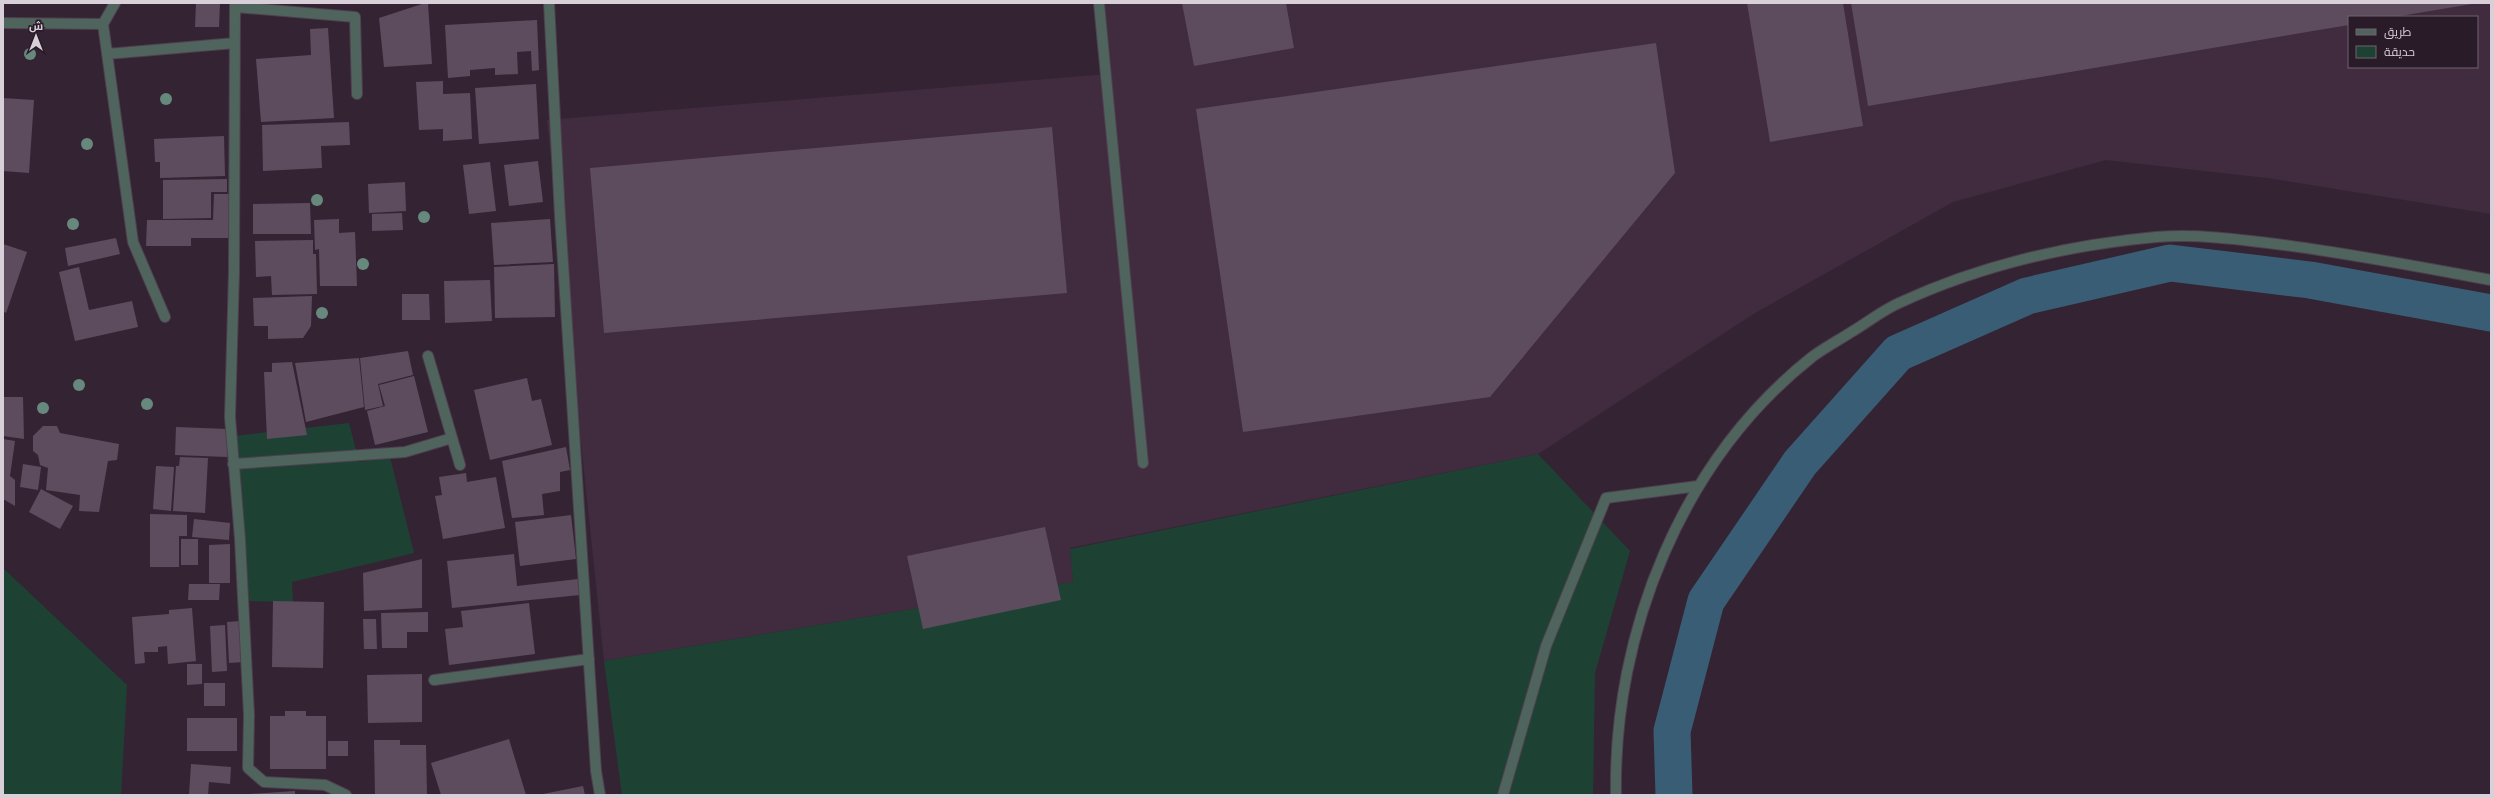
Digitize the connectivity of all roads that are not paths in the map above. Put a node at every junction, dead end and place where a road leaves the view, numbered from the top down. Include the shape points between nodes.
1 (115, 3) edge
2 (549, 3) edge
3 (1099, 3) edge
4 (235, 5) edge
5 (3, 23) edge
6 (103, 24) junction
7 (235, 43) junction
8 (107, 54) junction
9 (357, 94) dead end
10 (2491, 280) edge
11 (165, 317) dead end
12 (428, 356) dead end
13 (452, 438) junction
14 (1143, 463) dead end
15 (233, 464) junction
16 (460, 465) dead end
17 (1698, 486) junction
18 (589, 659) junction
19 (434, 680) dead end
20 (346, 795) edge
21 (600, 795) edge
22 (1503, 795) edge
23 (1616, 795) edge

1 - 6 street
2 - 18 street
3 - 14 street
4 - 7 street
4 - 9 street via 355,17
5 - 6 street
6 - 8 street
7 - 8 street
7 - 15 street via 234,272 230,417
8 - 11 street via 133,242
10 - 17 street via 2317,249 2221,237 2158,237 2087,246 1985,269 1896,304 1812,357 1757,408
12 - 13 street
13 - 15 street via 405,452
13 - 16 street
15 - 20 street via 241,547 249,715 248,768 264,782 325,785
17 - 22 street via 1606,498 1546,646
17 - 23 street via 1675,528 1648,594 1631,652 1618,723
18 - 19 street
18 - 21 street

